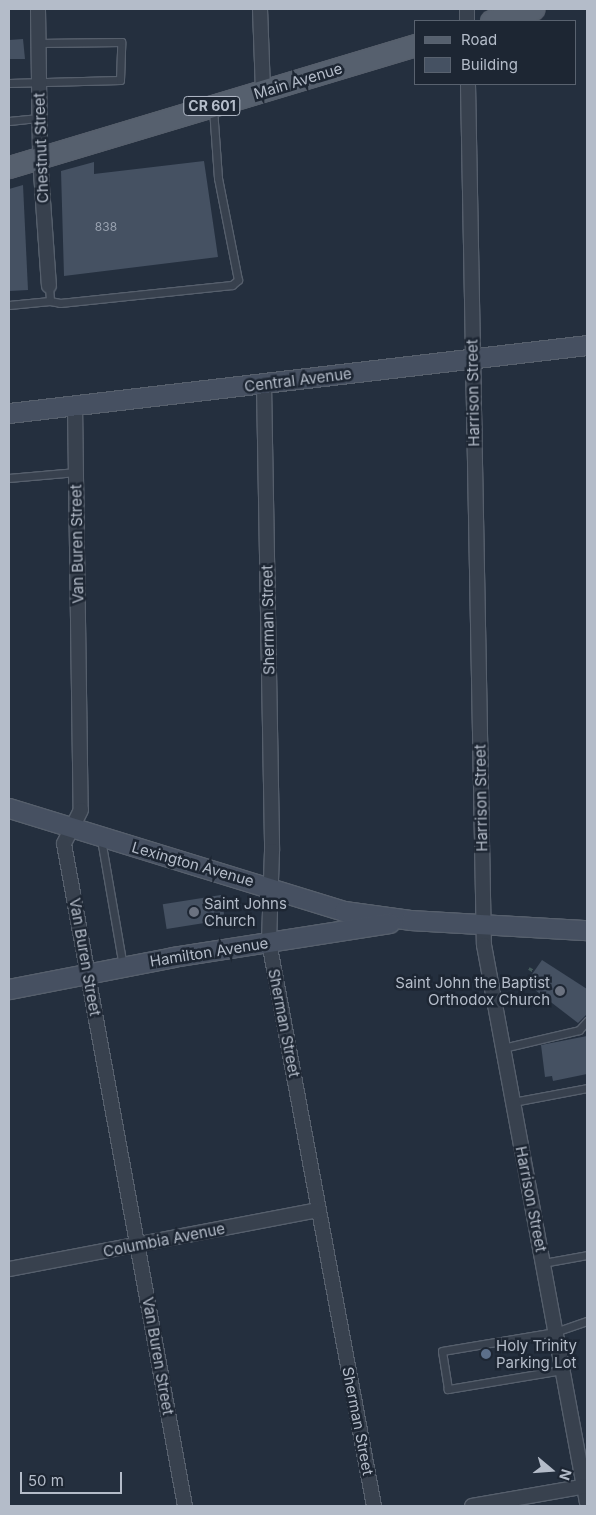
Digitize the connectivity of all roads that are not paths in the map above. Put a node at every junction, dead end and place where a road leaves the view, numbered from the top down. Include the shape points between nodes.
1 (38, 9) edge
2 (260, 9) edge
3 (533, 9) edge
4 (494, 20) edge
5 (38, 43) junction
6 (414, 45) edge
7 (39, 82) junction
8 (9, 83) edge
9 (468, 85) edge
10 (263, 91) junction
11 (213, 106) junction
12 (39, 118) junction
13 (9, 121) edge
14 (40, 158) junction
15 (9, 167) edge
16 (49, 286) joint
17 (50, 301) junction
18 (9, 305) edge
19 (587, 345) edge
20 (473, 359) junction
21 (264, 384) junction
22 (75, 406) junction
23 (9, 413) edge
24 (76, 472) junction
25 (9, 478) edge
26 (9, 808) edge
27 (72, 828) junction
28 (100, 836) junction
29 (270, 887) junction
30 (411, 920) junction
31 (484, 925) junction
32 (587, 930) edge
33 (269, 942) junction
34 (123, 967) junction
35 (88, 974) junction
36 (9, 989) edge
37 (587, 1021) edge
38 (503, 1048) junction
39 (587, 1088) edge
40 (513, 1102) junction
41 (318, 1210) junction
42 (138, 1246) junction
43 (587, 1255) edge
44 (543, 1263) junction
45 (9, 1270) edge
46 (587, 1321) edge
47 (556, 1332) junction
48 (562, 1370) junction
49 (586, 1486) edge
50 (587, 1503) edge
51 (185, 1506) edge
52 (374, 1506) edge
53 (472, 1506) edge

1 - 5 street, Chestnut Street
2 - 10 street
3 - 4 main road
5 - 7 street, Chestnut Street
5 - 7 lane via 121,42 120,80
6 - 10 main road, Main Avenue / CR 601
7 - 8 lane
7 - 12 street, Chestnut Street
9 - 20 street, Harrison Street
10 - 11 main road, Main Avenue / CR 601
11 - 14 main road, Main Avenue / CR 601
11 - 17 lane via 218,178 238,280 232,285 180,291 60,303
12 - 13 lane
12 - 14 street, Chestnut Street
14 - 15 main road, Main Avenue / CR 601
14 - 16 street, Chestnut Street
16 - 17 lane
17 - 18 lane
19 - 20 main road, Central Avenue
20 - 21 main road, Central Avenue
20 - 31 street, Harrison Street
21 - 22 main road, Central Avenue
21 - 29 street, Sherman Street
22 - 23 main road, Central Avenue
22 - 24 street, Van Buren Street
24 - 25 lane
24 - 27 street, Van Buren Street via 81,812
26 - 27 main road, Lexington Avenue
27 - 28 main road, Lexington Avenue
27 - 35 street, Van Buren Street via 64,844
28 - 29 main road, Lexington Avenue
28 - 34 lane
29 - 30 main road, Lexington Avenue via 344,911
29 - 33 street, Sherman Street
30 - 31 main road, Lexington Avenue
30 - 33 main road, Hamilton Avenue
31 - 32 main road, Lexington Avenue
31 - 38 street, Harrison Street via 484,945
33 - 34 main road, Hamilton Avenue
33 - 41 street, Sherman Street
34 - 35 main road, Hamilton Avenue
35 - 36 main road, Hamilton Avenue
35 - 42 street, Van Buren Street
37 - 38 lane via 579,1030
38 - 40 street, Harrison Street
39 - 40 lane
40 - 44 street, Harrison Street
41 - 42 street, Columbia Avenue
41 - 52 street, Sherman Street
42 - 45 street, Columbia Avenue
42 - 51 street, Van Buren Street
43 - 44 lane
44 - 47 street, Harrison Street
46 - 47 lane
47 - 48 street, Harrison Street
47 - 48 lane via 442,1351 448,1388
48 - 49 street, Harrison Street
49 - 50 street, Harrison Street
49 - 53 street

